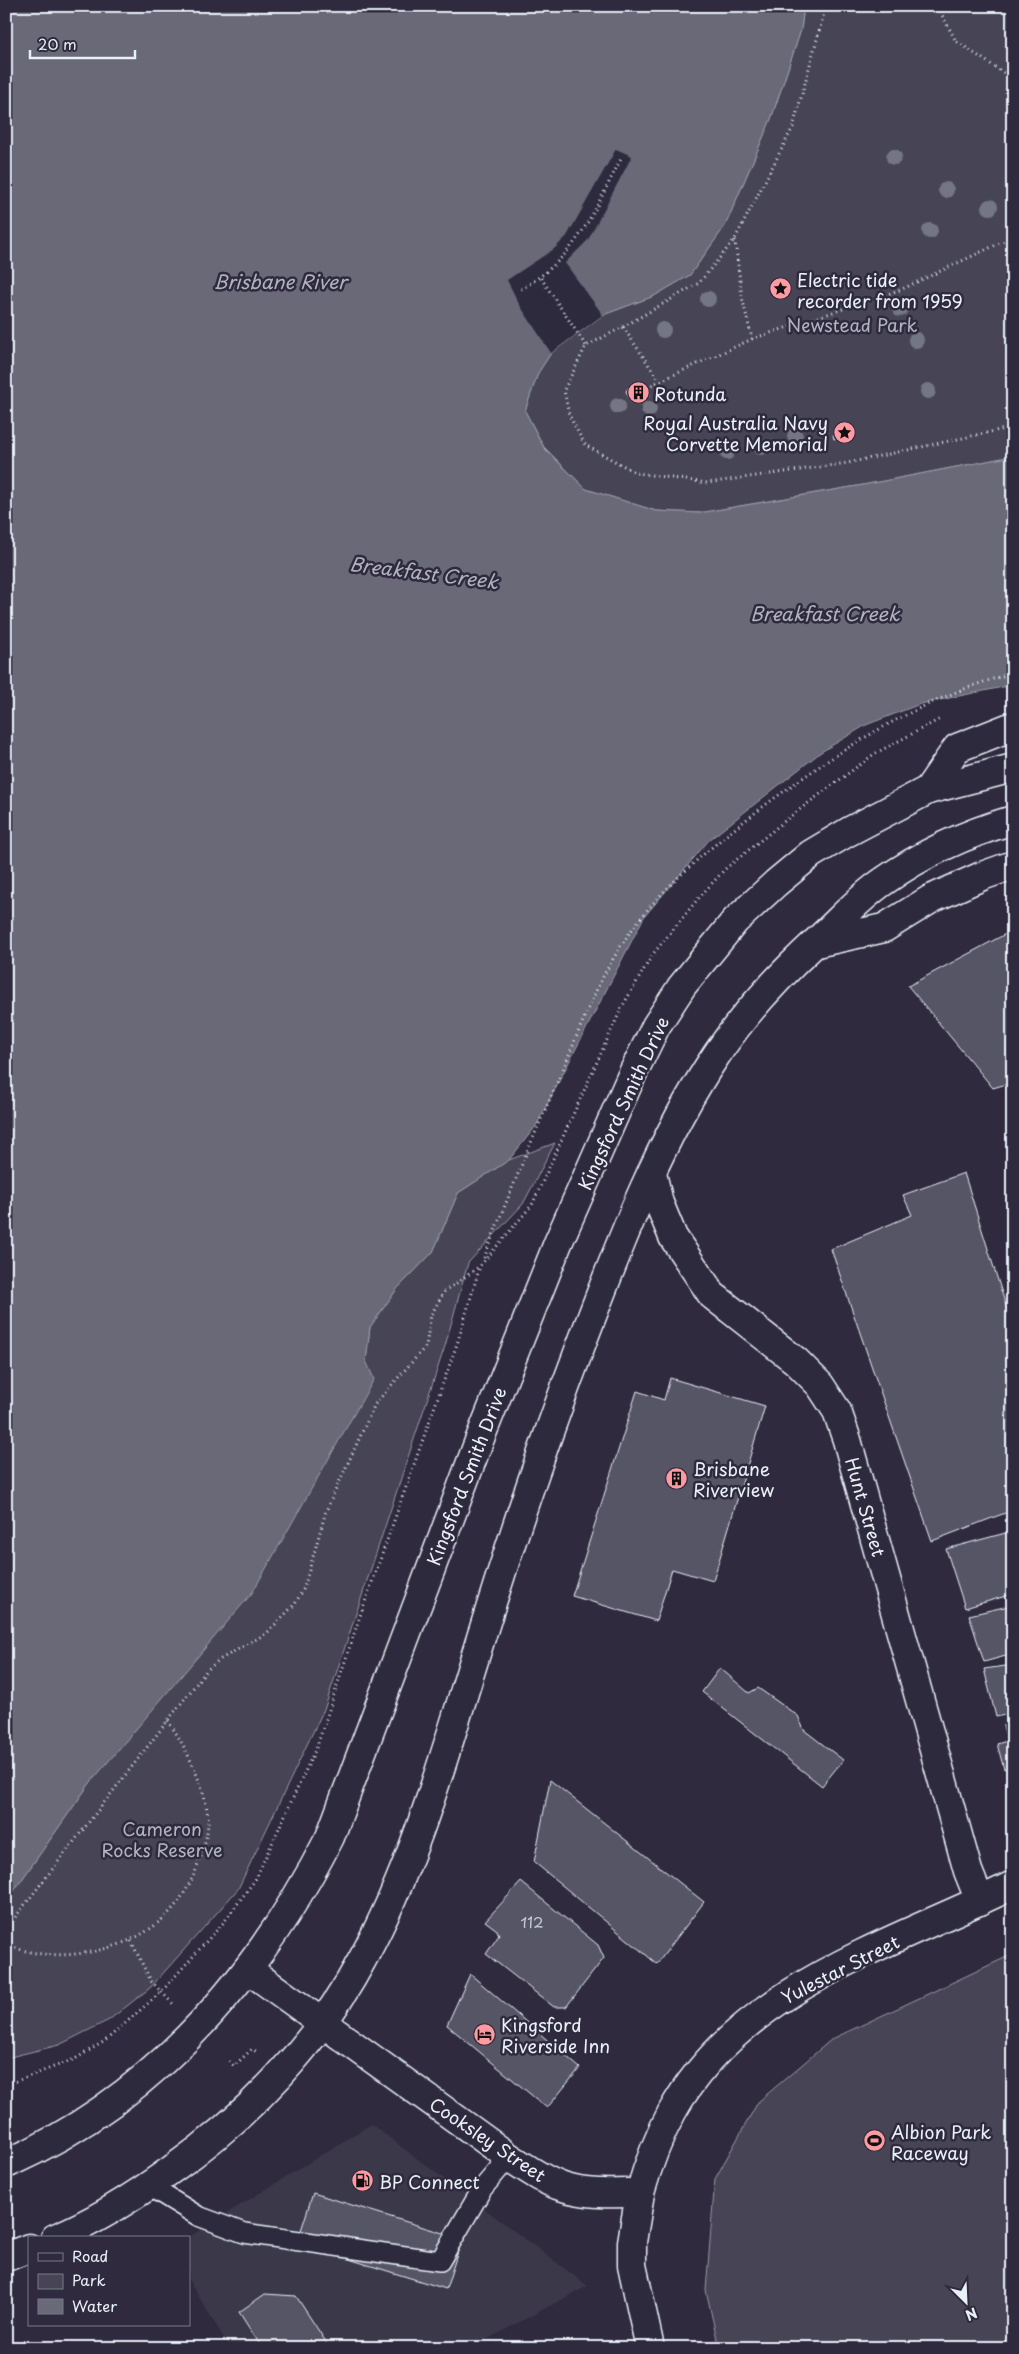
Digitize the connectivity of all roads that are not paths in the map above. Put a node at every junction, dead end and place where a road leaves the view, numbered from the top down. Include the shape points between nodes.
1 (1013, 726) edge
2 (1013, 768) edge
3 (928, 790) junction
4 (1013, 820) edge
5 (1013, 865) edge
6 (815, 943) junction
7 (652, 1173) junction
8 (1013, 1885) edge
9 (980, 1901) junction
10 (249, 1970) junction
11 (322, 2021) junction
12 (509, 2157) junction
13 (6, 2164) edge
14 (149, 2186) junction
15 (640, 2193) junction
16 (60, 2236) edge
17 (28, 2248) edge
18 (6, 2257) edge
19 (650, 2348) edge

1 - 3 main road via 957,748
2 - 3 main road
3 - 10 main road, Kingsford Smith Drive via 811,854 776,883 735,921 708,953 656,1026 566,1226 486,1422 330,1838 308,1880
4 - 6 main road via 943,847 880,883
5 - 6 main road via 931,899 884,928
6 - 7 main road via 767,990 716,1056
7 - 9 main road, Hunt Street via 659,1203 673,1237 712,1295 796,1361 820,1385 837,1411 968,1871
7 - 11 main road via 598,1300 550,1426 403,1874 362,1960
8 - 9 main road, Yulestar Street
9 - 15 main road, Yulestar Street via 824,1973 750,2021 722,2047 673,2111 652,2154
10 - 11 main road, Cooksley Street
10 - 13 main road, Kingsford Smith Drive via 183,2044 119,2099 52,2142
11 - 12 main road, Cooksley Street
11 - 14 main road via 256,2101 192,2156
12 - 14 lane via 482,2189 440,2261 244,2233 198,2216
12 - 15 main road, Cooksley Street via 563,2187 582,2192
14 - 16 main road
15 - 19 main road via 632,2242 632,2265
17 - 18 main road

